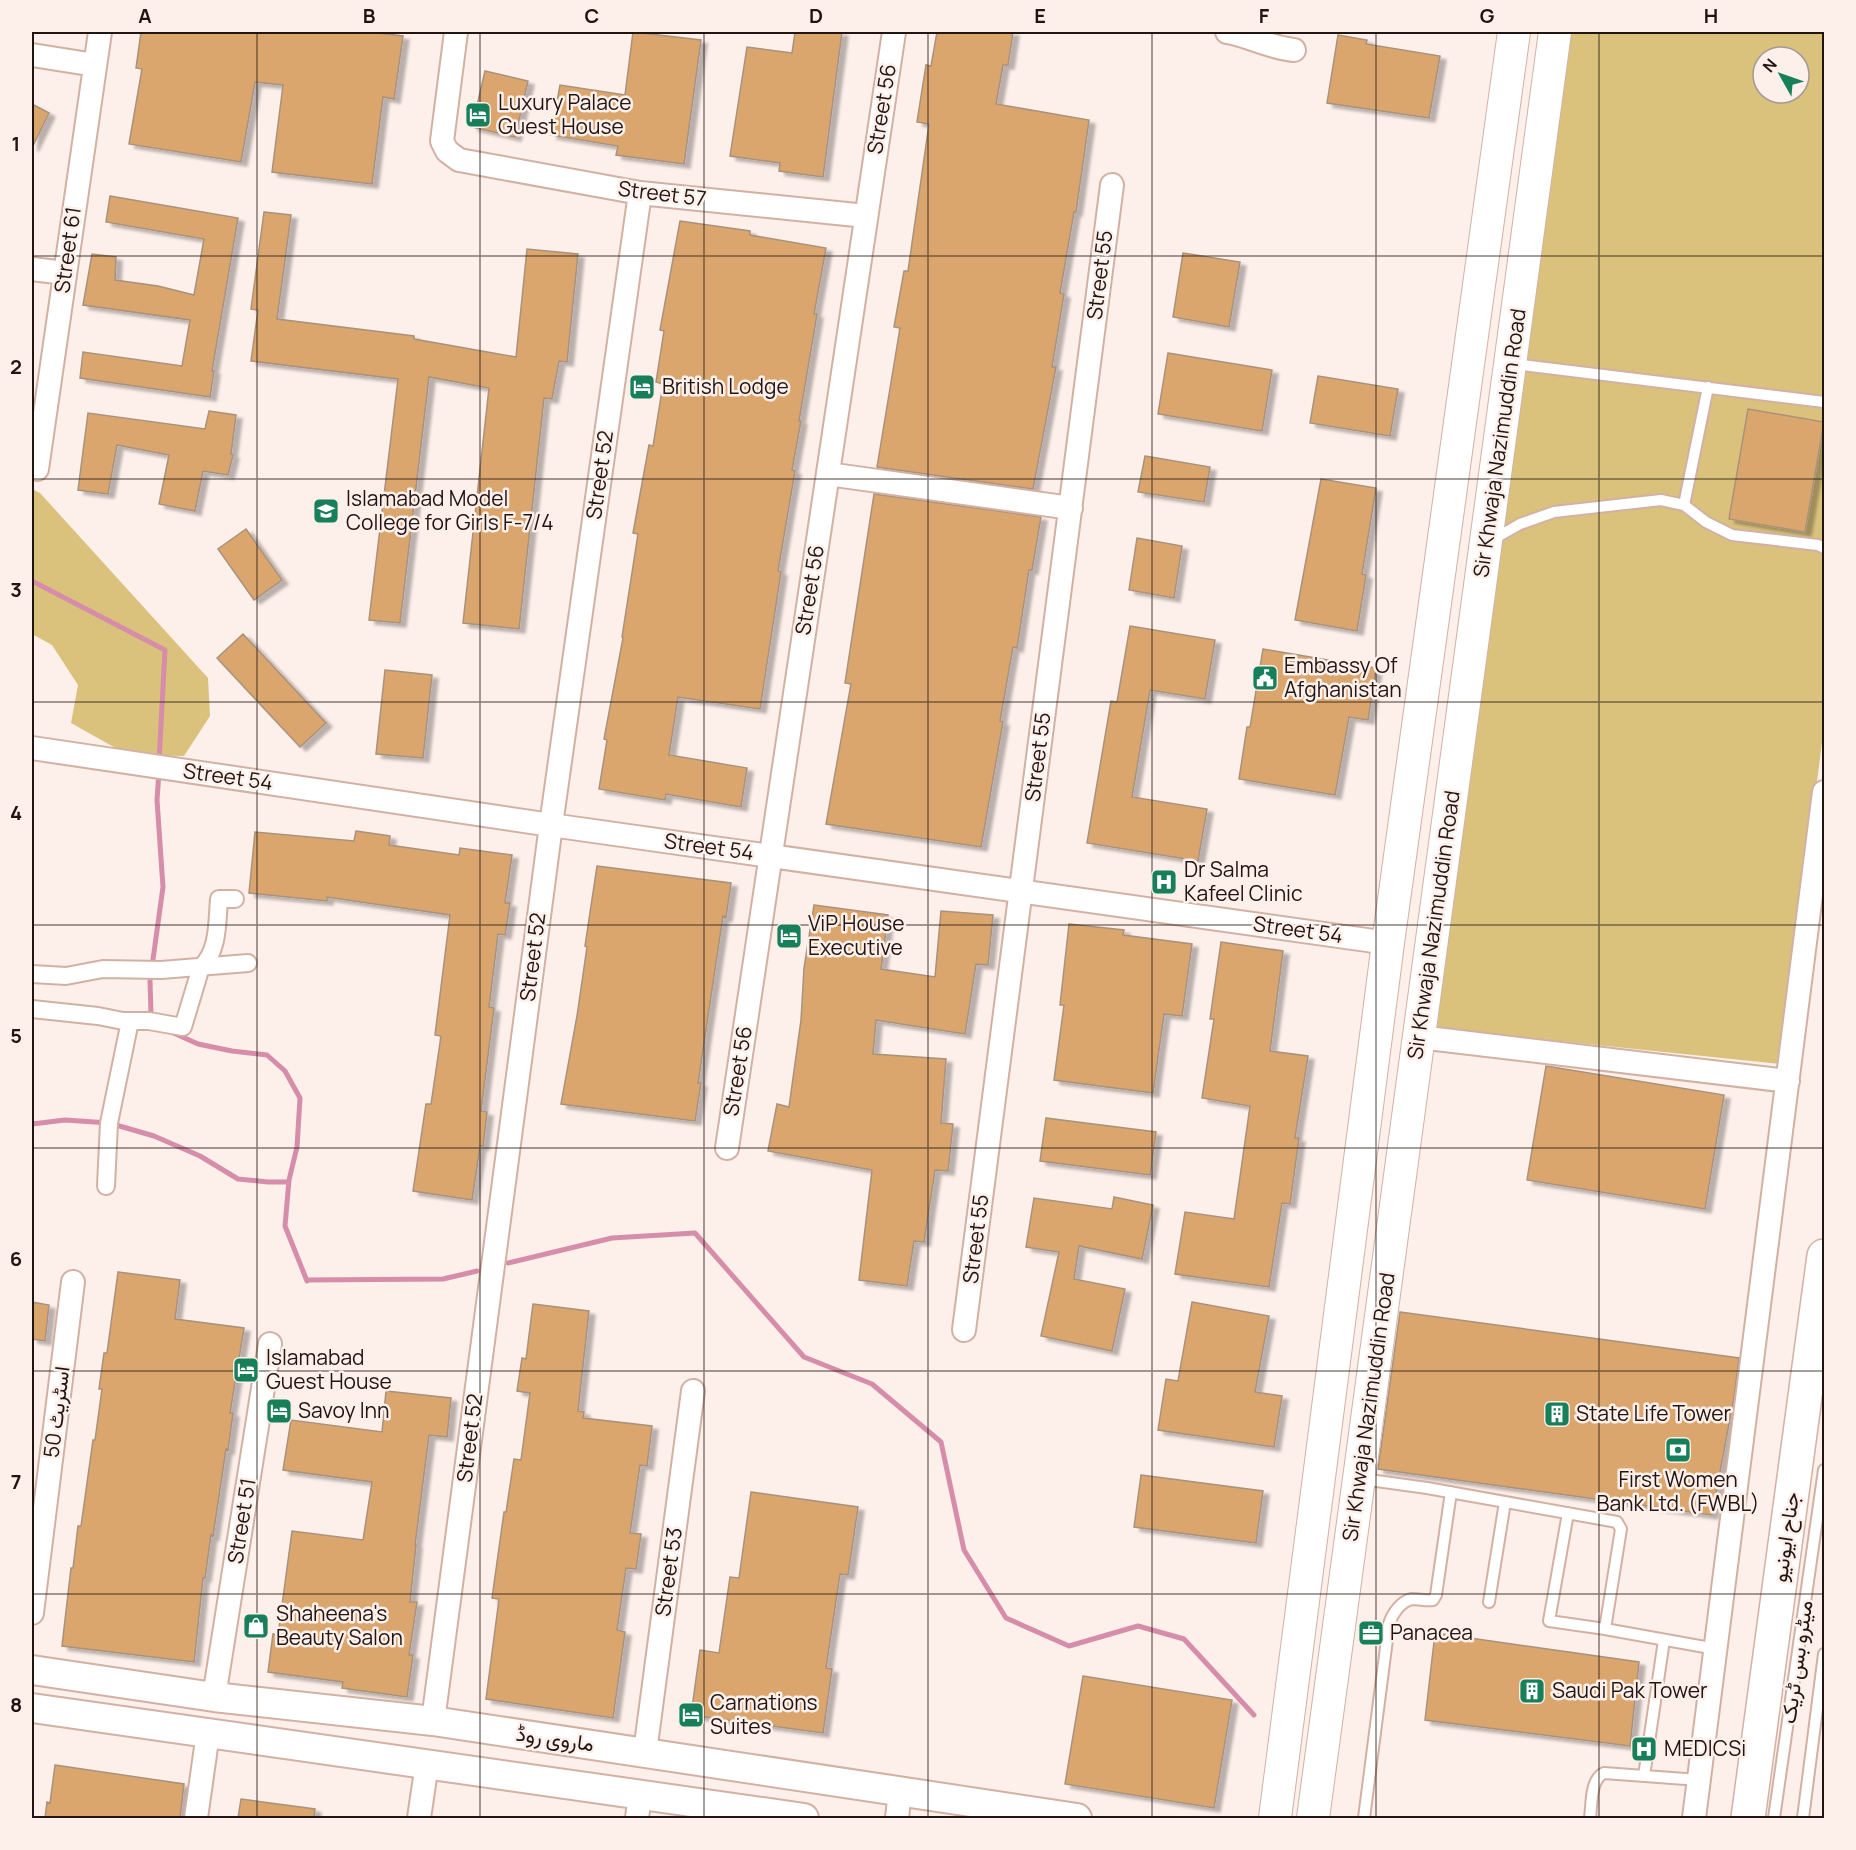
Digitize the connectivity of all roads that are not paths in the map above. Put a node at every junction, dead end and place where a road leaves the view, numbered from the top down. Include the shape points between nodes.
1 (100, 32) edge
2 (456, 32) edge
3 (894, 32) edge
4 (1227, 32) edge
5 (1514, 32) edge
6 (1556, 32) edge
7 (1294, 50) dead end
8 (32, 55) edge
9 (95, 65) junction
10 (1112, 185) dead end
11 (640, 193) junction
12 (866, 216) junction
13 (32, 268) edge
14 (65, 273) junction
15 (1510, 364) junction
16 (1708, 387) junction
17 (1824, 402) edge
18 (38, 469) dead end
19 (828, 474) junction
20 (1684, 505) junction
21 (1071, 507) junction
22 (1486, 544) junction
23 (1824, 548) edge
24 (1429, 639) junction
25 (1473, 642) junction
26 (32, 748) edge
27 (1824, 792) edge
28 (551, 825) junction
29 (770, 856) junction
30 (1021, 891) junction
31 (235, 899) dead end
32 (1388, 943) junction
33 (248, 963) dead end
34 (201, 967) junction
35 (32, 974) edge
36 (32, 1010) edge
37 (130, 1021) junction
38 (1419, 1037) junction
39 (1788, 1081) junction
40 (727, 1148) dead end
41 (106, 1186) dead end
42 (1824, 1256) edge
43 (73, 1282) dead end
44 (964, 1330) dead end
45 (270, 1344) dead end
46 (693, 1391) dead end
47 (1824, 1470) edge
48 (1360, 1479) junction
49 (1451, 1492) junction
50 (1505, 1502) junction
51 (1568, 1514) junction
52 (1489, 1602) dead end
53 (32, 1613) edge
54 (1605, 1629) junction
55 (1664, 1640) junction
56 (1716, 1649) junction
57 (1824, 1654) edge
58 (32, 1670) edge
59 (214, 1697) junction
60 (32, 1708) edge
61 (433, 1721) junction
62 (208, 1733) junction
63 (645, 1752) junction
64 (427, 1764) junction
65 (1644, 1776) junction
66 (1699, 1780) junction
67 (898, 1805) edge
68 (638, 1807) edge
69 (1317, 1809) edge
70 (196, 1818) edge
71 (419, 1818) edge
72 (804, 1818) edge
73 (1077, 1818) edge
74 (1275, 1818) edge
75 (1364, 1818) edge
76 (1590, 1818) edge
77 (1694, 1818) edge
78 (1748, 1818) edge
79 (1774, 1818) edge
80 (1803, 1818) edge

1 - 9 street, Street 61
2 - 11 street, Street 57 via 442,141 447,151 459,160
3 - 12 street, Street 56
4 - 7 street
5 - 24 main road, Sir Khwaja Nazimuddin Road
6 - 15 main road, Sir Khwaja Nazimuddin Road
8 - 9 street
9 - 14 street, Street 61
10 - 21 street, Street 55
11 - 12 street, Street 57
11 - 28 street, Street 52
12 - 19 street, Street 56
13 - 14 street
14 - 18 street, Street 61
15 - 16 lane
15 - 22 main road, Sir Khwaja Nazimuddin Road
16 - 17 lane
16 - 20 lane
19 - 21 street
19 - 29 street, Street 56
20 - 22 lane via 1662,500 1554,512 1520,524
20 - 23 lane via 1732,535
21 - 30 street, Street 55
22 - 25 main road, Sir Khwaja Nazimuddin Road
24 - 25 main road
24 - 32 main road, Sir Khwaja Nazimuddin Road
25 - 38 main road, Sir Khwaja Nazimuddin Road
26 - 28 street, Street 54
27 - 39 street
28 - 29 street, Street 54
28 - 61 street, Street 52
29 - 30 street, Street 54
29 - 40 street, Street 56
30 - 32 street, Street 54
30 - 44 street, Street 55
31 - 34 street via 219,899 216,937 208,961
32 - 74 main road, Sir Khwaja Nazimuddin Road
33 - 34 street
34 - 35 street via 103,969 66,976
34 - 37 street via 183,1027
36 - 37 street
37 - 41 street via 110,1124
38 - 39 street
38 - 48 main road, Sir Khwaja Nazimuddin Road
39 - 56 street
42 - 78 main road, جناح ایونیو
43 - 53 street, اسٹریٹ 50
45 - 59 street, Street 51
46 - 63 street, Street 53
47 - 79 lane, میٹرو بس ٹریک
48 - 49 lane
48 - 69 main road, Sir Khwaja Nazimuddin Road
49 - 50 lane
49 - 75 lane via 1436,1595 1433,1600 1406,1601 1389,1624
50 - 51 lane
50 - 52 lane
51 - 54 lane via 1617,1522 1621,1529
51 - 54 lane via 1549,1621
54 - 55 lane
55 - 56 lane
55 - 65 lane
56 - 66 street
57 - 80 lane, میٹرو بس ٹریک
58 - 59 street, ماروی روڈ
59 - 61 street, ماروی روڈ
59 - 62 street
60 - 62 street, ماروی روڈ
61 - 63 street, ماروی روڈ
61 - 64 street
62 - 64 street, ماروی روڈ
62 - 70 street
63 - 67 street, ماروی روڈ
63 - 68 street
64 - 68 street, ماروی روڈ
64 - 71 street
65 - 66 lane
65 - 76 lane via 1599,1776
66 - 77 street
67 - 73 street, ماروی روڈ
68 - 72 street, ماروی روڈ

